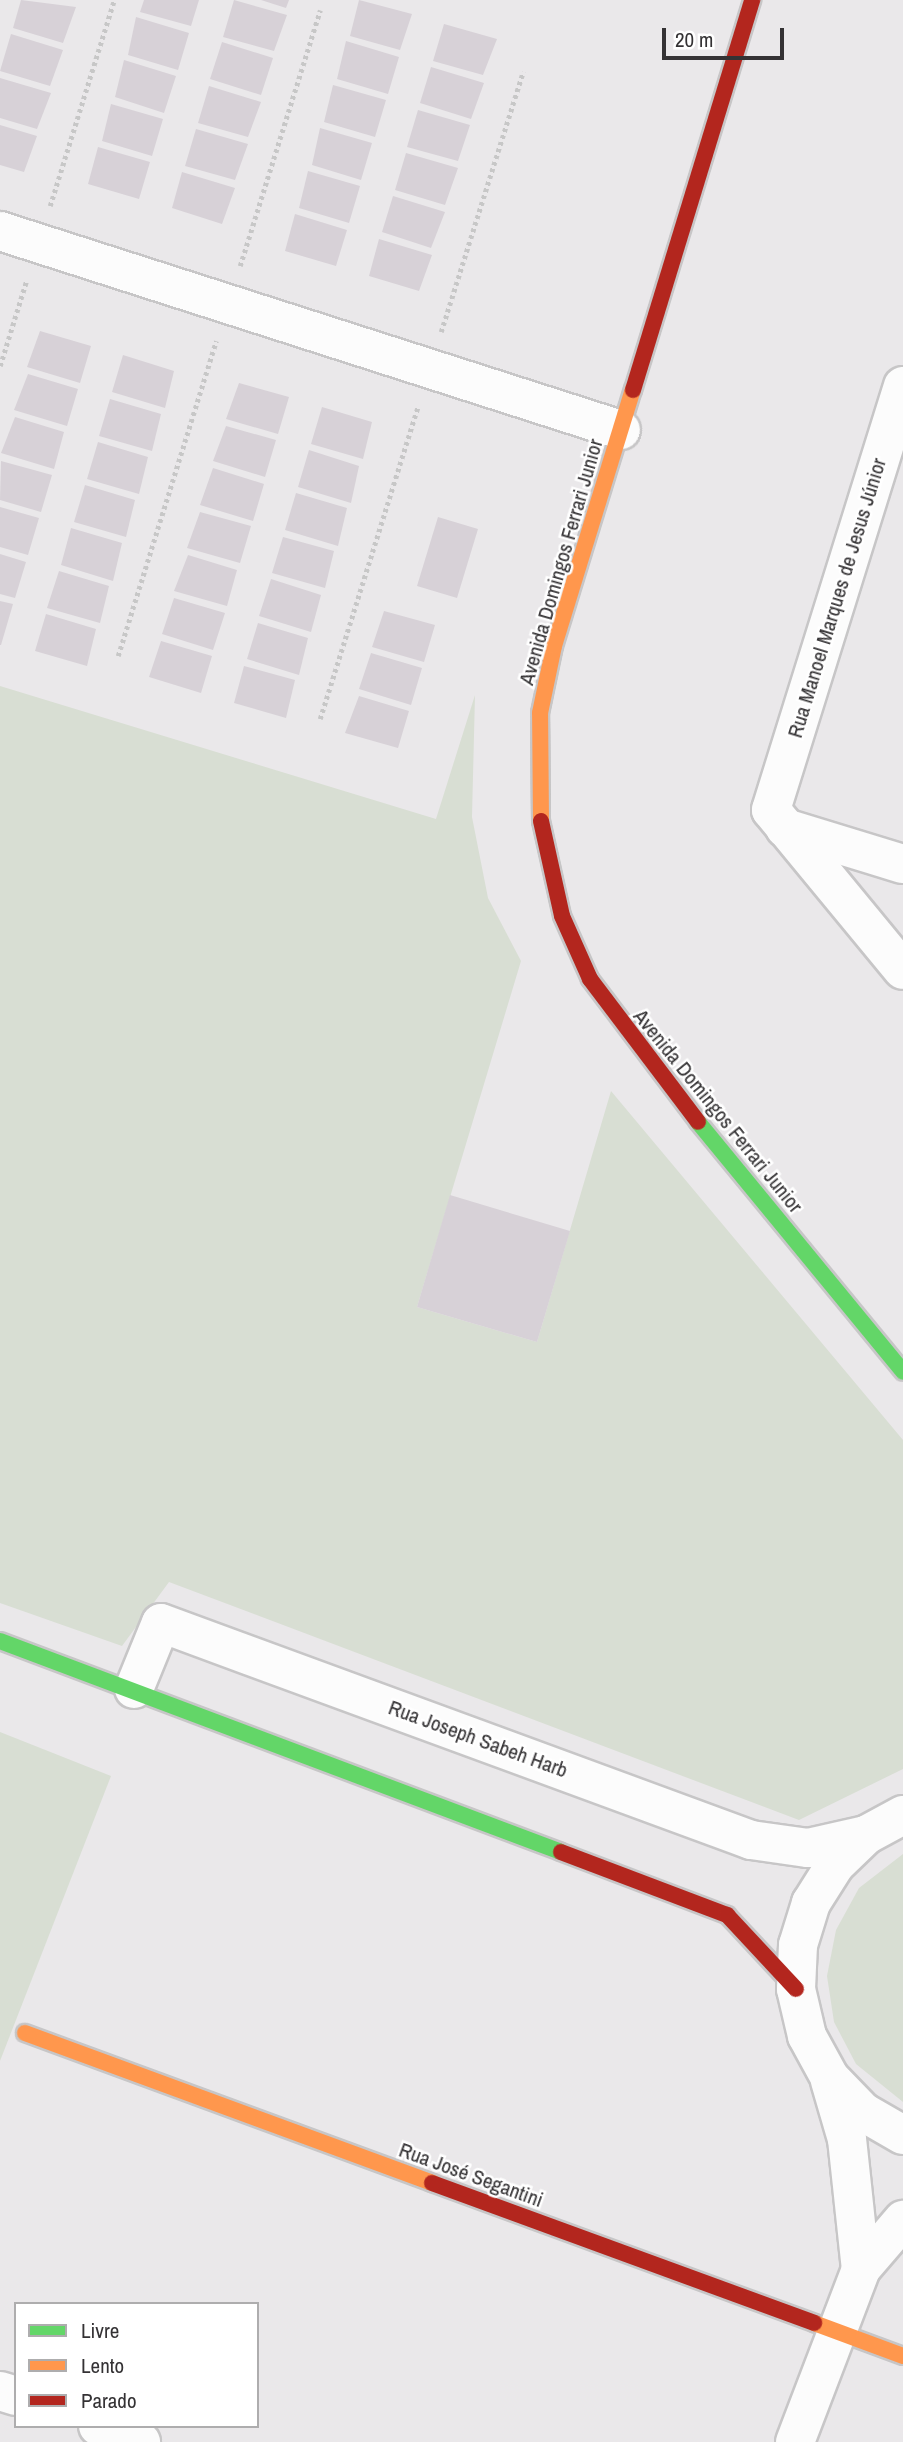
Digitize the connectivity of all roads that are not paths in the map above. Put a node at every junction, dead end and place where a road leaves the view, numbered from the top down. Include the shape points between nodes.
1 (752, 0) edge
2 (0, 231) edge
3 (903, 386) edge
4 (621, 430) junction
5 (889, 483) edge
6 (778, 819) junction
7 (903, 864) edge
8 (903, 970) edge
9 (903, 1372) edge
10 (0, 1642) edge
11 (134, 1689) junction
12 (903, 1815) edge
13 (866, 1835) junction
14 (796, 1990) junction
15 (25, 2033) dead end
16 (830, 2078) junction
17 (903, 2135) edge
18 (903, 2220) edge
19 (861, 2269) junction
20 (837, 2332) junction
21 (903, 2356) edge
22 (103, 2428) edge
23 (141, 2442) edge
24 (795, 2442) edge

1 - 4 street, Avenida Domingos Ferrari Junior
2 - 4 street
3 - 5 street, Rua Manoel Marques de Jesus Júnior
4 - 9 street, Avenida Domingos Ferrari Junior via 540,713 537,782 544,850 562,916 590,979 628,1036
5 - 6 street, Rua Manoel Marques de Jesus Júnior
6 - 7 street
6 - 8 street
10 - 11 street
11 - 13 street, Rua Joseph Sabeh Harb via 161,1623 751,1840 808,1848
11 - 14 street via 727,1915
12 - 13 street
13 - 14 street via 835,1865 811,1903 798,1945
14 - 16 street via 807,2036
15 - 20 street, Rua José Segantini
16 - 17 street via 863,2112
16 - 19 street via 847,2139
18 - 19 street
19 - 20 street
20 - 21 street, Rua José Segantini
20 - 24 street
22 - 23 street

